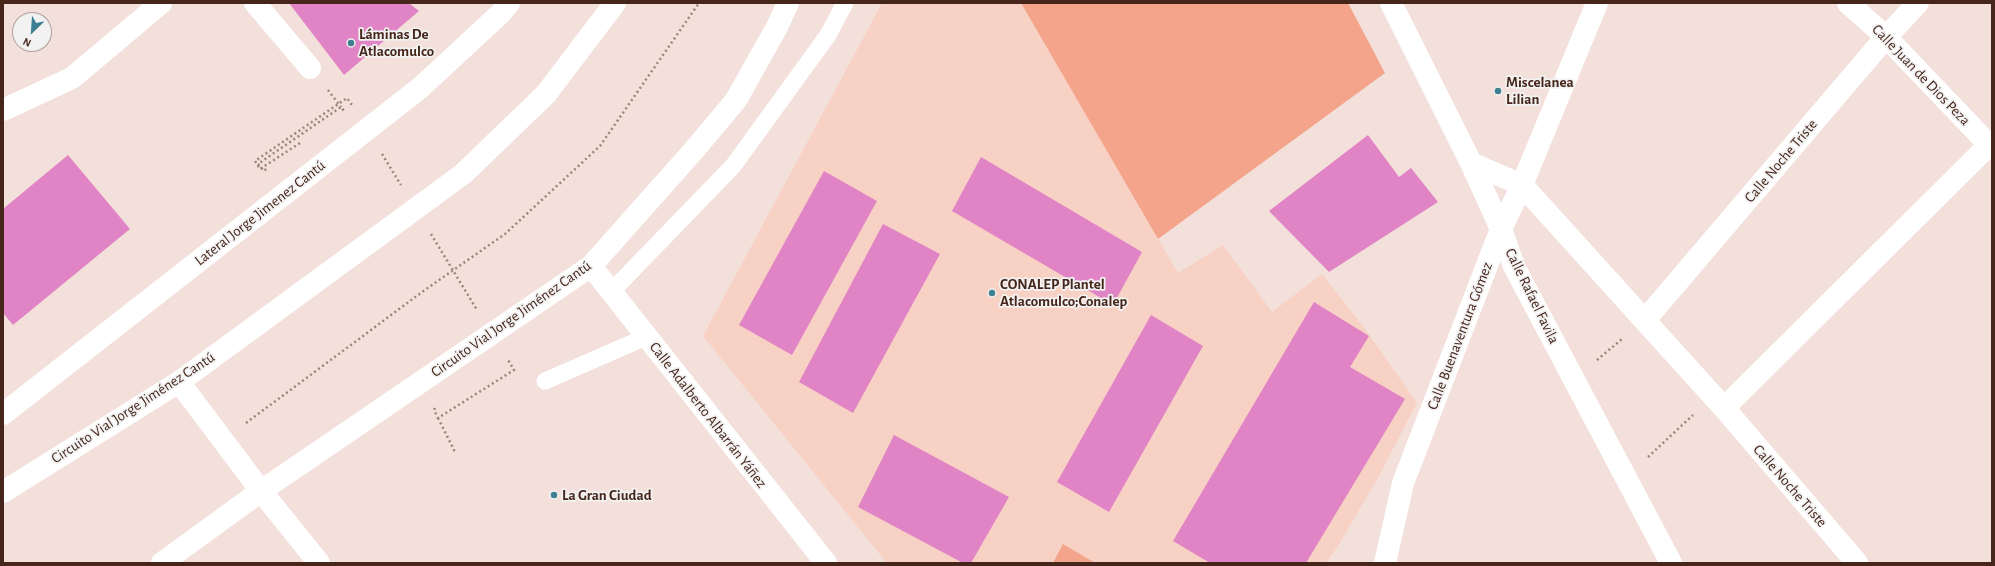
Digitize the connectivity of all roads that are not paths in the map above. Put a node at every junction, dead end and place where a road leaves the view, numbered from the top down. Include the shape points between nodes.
1 (161, 3) edge
2 (255, 3) edge
3 (509, 3) edge
4 (615, 3) edge
5 (788, 3) edge
6 (845, 3) edge
7 (1391, 3) edge
8 (1597, 3) edge
9 (1848, 3) edge
10 (1918, 3) edge
11 (1886, 37) junction
12 (310, 68) dead end
13 (3, 110) edge
14 (1991, 145) edge
15 (1471, 163) junction
16 (1522, 185) junction
17 (1501, 229) junction
18 (591, 266) junction
19 (611, 292) junction
20 (1645, 320) junction
21 (646, 337) junction
22 (545, 381) dead end
23 (179, 382) junction
24 (1718, 402) junction
25 (3, 414) edge
26 (3, 492) edge
27 (261, 492) junction
28 (162, 563) edge
29 (319, 563) edge
30 (826, 563) edge
31 (1385, 563) edge
32 (1671, 563) edge
33 (1856, 563) edge

1 - 13 street via 72,78
2 - 12 street
3 - 25 street, Lateral Jorge Jimenez Cantú via 502,13 420,88
4 - 23 street, Circuito Vial Jorge Jiménez Cantú via 546,94 463,174
5 - 18 street, Circuito Vial Jorge Jiménez Cantú via 778,27 736,100
6 - 19 lane via 828,35 733,166
7 - 15 street, Calle Rafael Favila
8 - 16 street, Calle Buenaventura Gómez
9 - 11 street, Calle Juan de Dios Peza
10 - 11 street, Calle Noche Triste
11 - 14 street, Calle Juan de Dios Peza
11 - 20 street, Calle Noche Triste
14 - 24 street
15 - 16 street, Calle Noche Triste
15 - 17 street, Calle Rafael Favila
16 - 17 street, Calle Buenaventura Gómez
16 - 20 street, Calle Noche Triste
17 - 31 street, Calle Buenaventura Gómez via 1403,483
17 - 32 street, Calle Rafael Favila via 1514,266
18 - 19 street, Calle Adalberto Albarrán Yáñez
18 - 27 street, Circuito Vial Jorge Jiménez Cantú
19 - 21 street, Calle Adalberto Albarrán Yáñez
20 - 24 street, Calle Noche Triste
21 - 22 lane
21 - 30 street, Calle Adalberto Albarrán Yáñez
23 - 26 street, Circuito Vial Jorge Jiménez Cantú
23 - 27 street
24 - 33 street, Calle Noche Triste
27 - 28 street, Circuito Vial Jorge Jiménez Cantú
27 - 29 street

